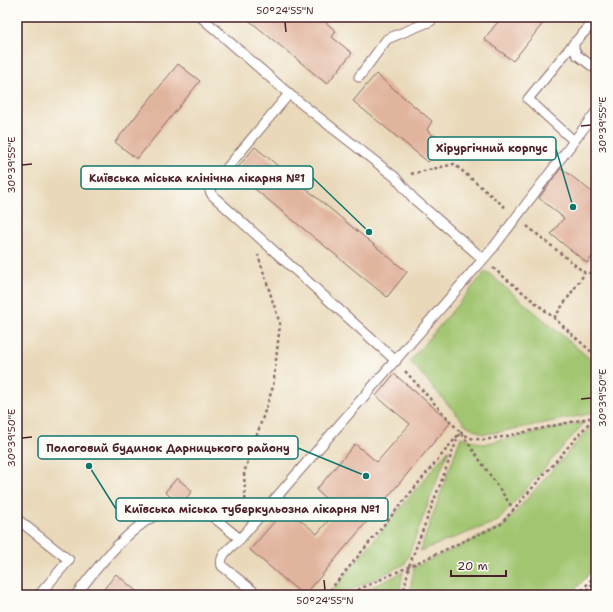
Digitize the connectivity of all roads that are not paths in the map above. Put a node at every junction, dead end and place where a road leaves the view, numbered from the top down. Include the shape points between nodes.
1 (201, 17) edge
2 (434, 17) edge
3 (596, 20) edge
4 (574, 43) junction
5 (596, 70) edge
6 (359, 77) dead end
7 (289, 94) junction
8 (596, 112) edge
9 (574, 141) junction
10 (483, 260) junction
11 (396, 361) junction
12 (17, 519) edge
13 (243, 535) junction
14 (39, 595) edge
15 (76, 595) edge
16 (258, 595) edge

1 - 7 lane
2 - 6 lane via 431,21 387,39
3 - 4 lane
4 - 5 lane via 577,55
4 - 9 lane via 528,99
7 - 10 lane via 395,177 414,198
7 - 11 lane via 210,191
8 - 9 lane
9 - 10 lane
10 - 11 lane
11 - 13 lane
12 - 14 lane via 69,560
13 - 15 lane via 202,510 187,506 160,512 127,537 93,572
13 - 16 lane via 220,562

